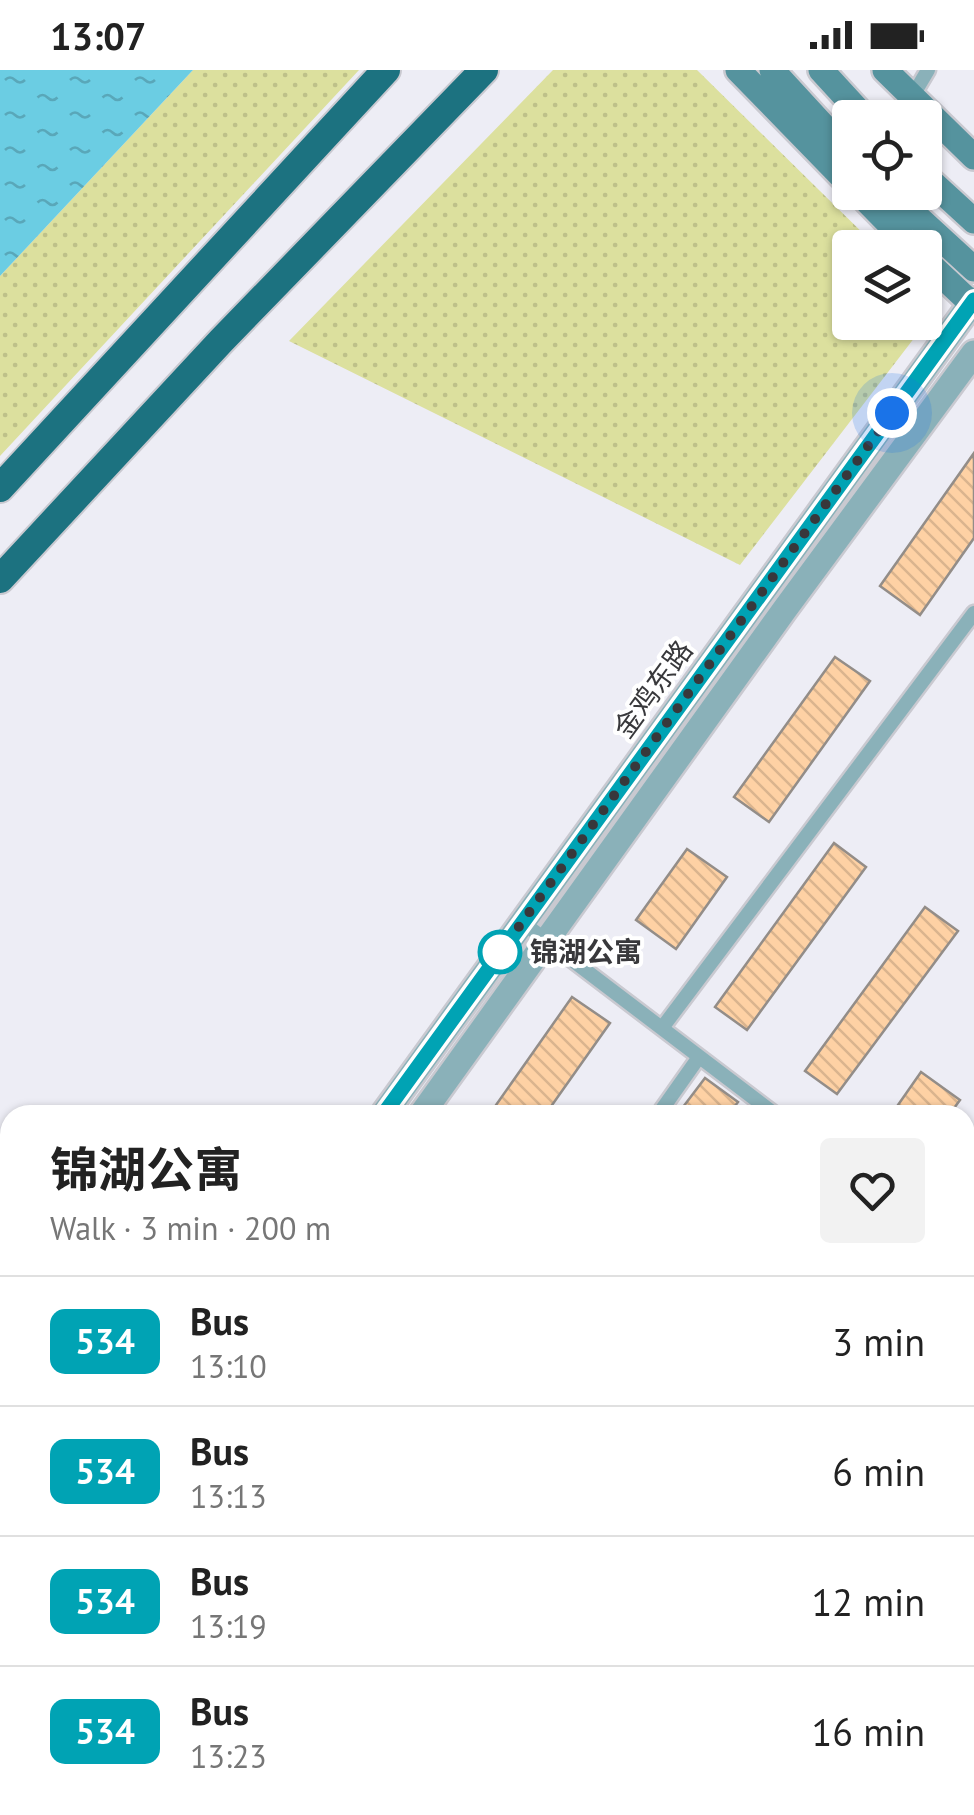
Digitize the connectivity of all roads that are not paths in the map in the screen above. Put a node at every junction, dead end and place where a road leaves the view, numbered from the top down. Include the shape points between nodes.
1 (386, 70) edge
2 (484, 70) edge
3 (738, 70) edge
4 (772, 70) edge
5 (821, 70) edge
6 (886, 70) edge
7 (928, 70) edge
8 (912, 96) junction
9 (848, 100) edge
10 (832, 135) edge
11 (974, 157) edge
12 (832, 167) edge
13 (942, 192) edge
14 (876, 210) edge
15 (910, 210) edge
16 (974, 222) edge
17 (895, 230) edge
18 (974, 269) edge
19 (942, 275) edge
20 (973, 303) edge
21 (974, 353) edge
22 (0, 488) edge
23 (0, 580) edge
24 (974, 613) edge
25 (522, 922) junction
26 (546, 941) junction
27 (662, 1028) junction
28 (699, 1057) junction
29 (390, 1105) edge
30 (429, 1105) edge
31 (665, 1105) edge
32 (763, 1105) edge

1 - 22 highway
2 - 23 highway
3 - 12 main road
4 - 10 main road
5 - 9 main road
6 - 8 main road
7 - 8 lane
8 - 11 main road
13 - 16 main road
14 - 17 main road
15 - 18 main road
19 - 20 main road
20 - 25 street, 金鸡东路
21 - 26 street
24 - 27 lane
25 - 26 lane
25 - 29 street, 金鸡东路
26 - 27 lane
26 - 30 street
27 - 28 lane
28 - 31 lane
28 - 32 lane

